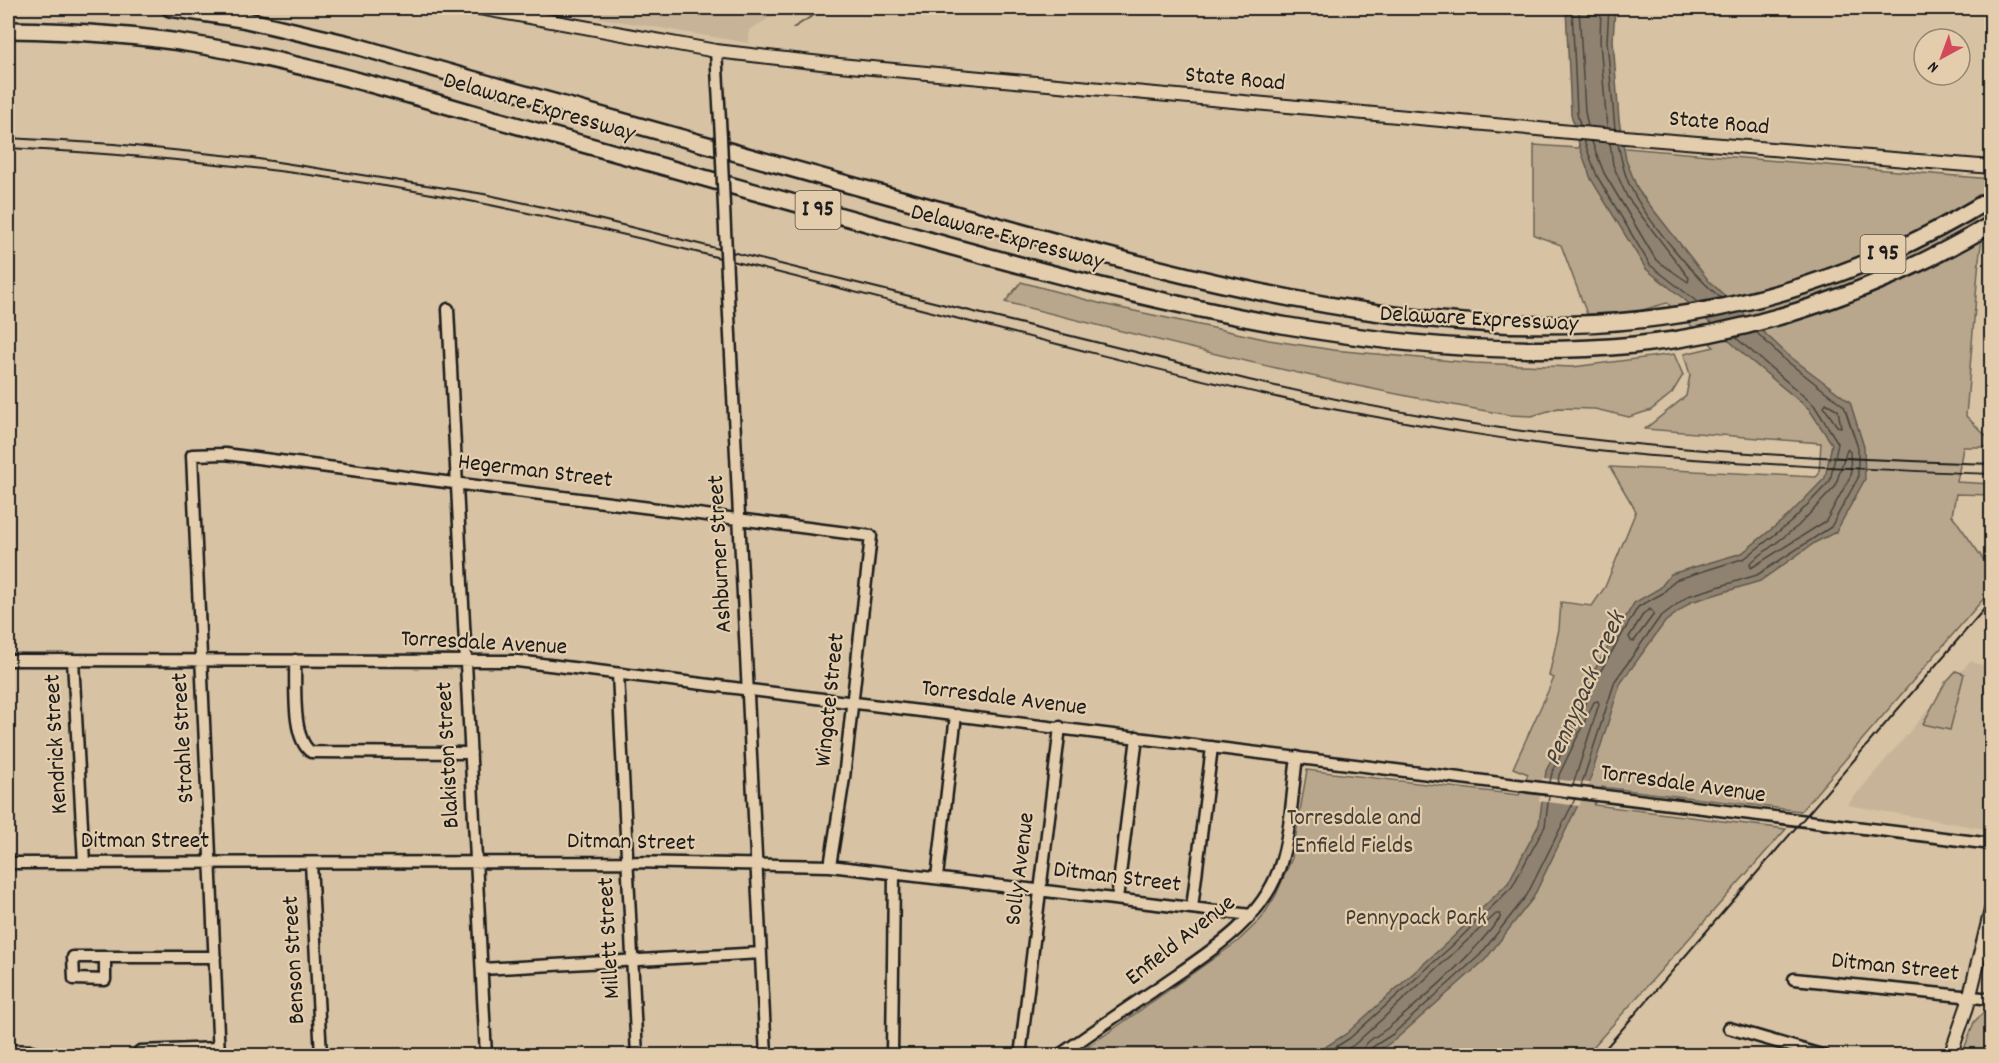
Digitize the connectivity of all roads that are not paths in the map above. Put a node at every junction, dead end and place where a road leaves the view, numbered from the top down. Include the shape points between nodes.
1 (170, 8) edge
2 (479, 8) edge
3 (8, 30) edge
4 (716, 51) junction
5 (1992, 167) edge
6 (1987, 201) edge
7 (1992, 224) edge
8 (448, 309) dead end
9 (192, 455) joint
10 (457, 483) junction
11 (740, 519) junction
12 (871, 537) joint
13 (8, 660) edge
14 (73, 660) junction
15 (201, 660) junction
16 (295, 660) junction
17 (465, 661) junction
18 (618, 674) junction
19 (748, 690) junction
20 (851, 702) junction
21 (956, 715) junction
22 (1060, 727) junction
23 (1137, 737) junction
24 (1212, 747) junction
25 (471, 753) junction
26 (1297, 757) junction
27 (1992, 844) edge
28 (311, 862) junction
29 (628, 862) junction
30 (8, 863) edge
31 (84, 863) junction
32 (210, 863) junction
33 (476, 864) junction
34 (758, 866) junction
35 (830, 866) junction
36 (894, 873) junction
37 (937, 877) junction
38 (1040, 890) junction
39 (1117, 899) junction
40 (1992, 906) edge
41 (1192, 908) junction
42 (1251, 915) junction
43 (1990, 922) edge
44 (761, 953) junction
45 (105, 957) dead end
46 (214, 957) junction
47 (633, 961) junction
48 (482, 969) junction
49 (1794, 979) dead end
50 (1970, 997) junction
51 (1992, 999) edge
52 (1729, 1028) dead end
53 (8, 1050) edge
54 (219, 1052) edge
55 (41, 1056) edge
56 (140, 1056) edge
57 (321, 1056) edge
58 (486, 1056) edge
59 (637, 1056) edge
60 (766, 1056) edge
61 (892, 1056) edge
62 (1020, 1056) edge
63 (1059, 1056) edge
64 (1825, 1056) edge
65 (1950, 1056) edge

1 - 6 highway, Delaware Expressway / I 95 via 242,19 349,45 1178,275 1349,310 1442,321 1537,326 1616,323 1699,311 1779,293 1843,272
2 - 4 main road, State Road
3 - 7 highway, Delaware Expressway / I 95 via 129,36 260,56 1032,269 1169,303 1285,325 1434,343 1541,349 1635,345 1698,335 1797,312 1849,294 1912,267
4 - 5 main road, State Road via 1563,132
4 - 11 street, Ashburner Street, bridge
8 - 10 street, Blakiston Street
9 - 10 street, Hegerman Street via 225,454
9 - 15 street, Strahle Street
10 - 11 street, Hegerman Street
10 - 17 street, Blakiston Street
11 - 12 street, Hegerman Street
11 - 19 street, Ashburner Street
12 - 20 street, Wingate Street
13 - 14 street, Torresdale Avenue
14 - 15 street, Torresdale Avenue
14 - 31 street, Kendrick Street
15 - 16 street, Torresdale Avenue
15 - 32 street, Strahle Street
16 - 17 street, Torresdale Avenue
16 - 25 street via 300,739 305,748 318,753
17 - 18 street, Torresdale Avenue via 517,662
17 - 25 street, Blakiston Street
18 - 19 street, Torresdale Avenue
18 - 29 street, Millett Street
19 - 20 street, Torresdale Avenue
19 - 34 street, Ashburner Street
20 - 21 street, Torresdale Avenue
20 - 35 street, Wingate Street
21 - 22 street, Torresdale Avenue
21 - 37 street
22 - 23 street, Torresdale Avenue
22 - 38 street, Solly Avenue
23 - 24 street, Torresdale Avenue
23 - 39 street
24 - 26 street, Torresdale Avenue
24 - 41 street
25 - 33 street, Blakiston Street
26 - 27 street, Torresdale Avenue
26 - 42 street, Enfield Avenue via 1282,859 1268,892
28 - 32 street, Ditman Street
28 - 33 street, Ditman Street
28 - 57 street, Benson Street
29 - 33 street, Ditman Street
29 - 34 street, Ditman Street
29 - 47 street, Millett Street
30 - 31 street, Ditman Street
31 - 32 street, Ditman Street
32 - 46 street, Strahle Street
33 - 48 street, Blakiston Street
34 - 35 street, Ditman Street
34 - 44 street, Ashburner Street
35 - 36 street, Ditman Street
36 - 37 street, Ditman Street
36 - 61 street
37 - 38 street, Ditman Street
38 - 39 street, Ditman Street
38 - 62 street, Solly Avenue
39 - 41 street, Ditman Street
40 - 43 main road
41 - 42 street, Ditman Street
42 - 63 street, Enfield Avenue via 1180,972
43 - 50 main road
44 - 47 street
44 - 60 street, Ashburner Street
45 - 46 street
46 - 54 street, Strahle Street
47 - 48 street
47 - 59 street, Millett Street
48 - 58 street, Blakiston Street
49 - 50 street, Ditman Street
50 - 51 street, Ditman Street
50 - 65 main road
52 - 64 street
53 - 55 street via 32,1051
54 - 56 street via 140,1051

